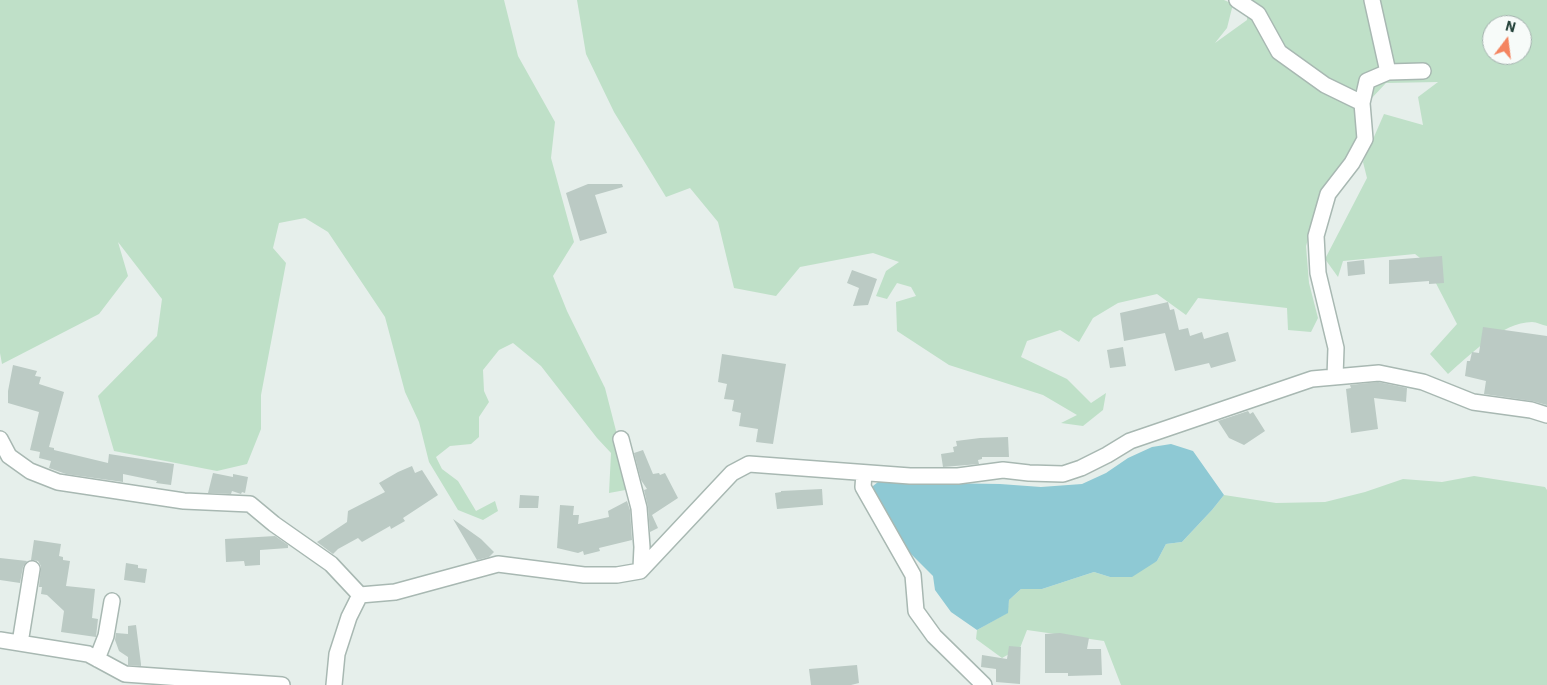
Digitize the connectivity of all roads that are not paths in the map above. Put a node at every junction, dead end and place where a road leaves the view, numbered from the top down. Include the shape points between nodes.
1 (1238, 0) edge
2 (1372, 0) edge
3 (1422, 71) dead end
4 (1388, 72) junction
5 (1362, 103) junction
6 (1335, 377) junction
7 (1547, 415) edge
8 (0, 438) edge
9 (621, 439) dead end
10 (864, 472) junction
11 (642, 568) junction
12 (32, 569) dead end
13 (360, 595) junction
14 (112, 601) dead end
15 (0, 640) edge
16 (20, 643) junction
17 (97, 659) junction
18 (282, 685) edge
19 (334, 685) edge
20 (984, 685) edge

1 - 5 street via 1258,14 1280,52 1324,85
2 - 4 street
3 - 4 street
4 - 5 street via 1367,81
5 - 6 street via 1366,139 1328,194 1316,236 1318,273 1336,348
6 - 7 street via 1379,373 1423,382 1473,402
6 - 10 street via 1312,379 1130,441 1107,456 1063,474 1003,470 958,476 910,476
8 - 13 street via 9,456 30,471 58,482 184,500 250,504 331,564
9 - 11 street via 639,508
10 - 11 street via 749,464 732,473
10 - 20 street via 863,487 913,576 916,611 934,636
11 - 13 street via 617,575 498,564 395,592
12 - 16 street
13 - 19 street via 337,654
14 - 17 street via 106,636
15 - 16 street
16 - 17 street via 88,654
17 - 18 street via 125,674

